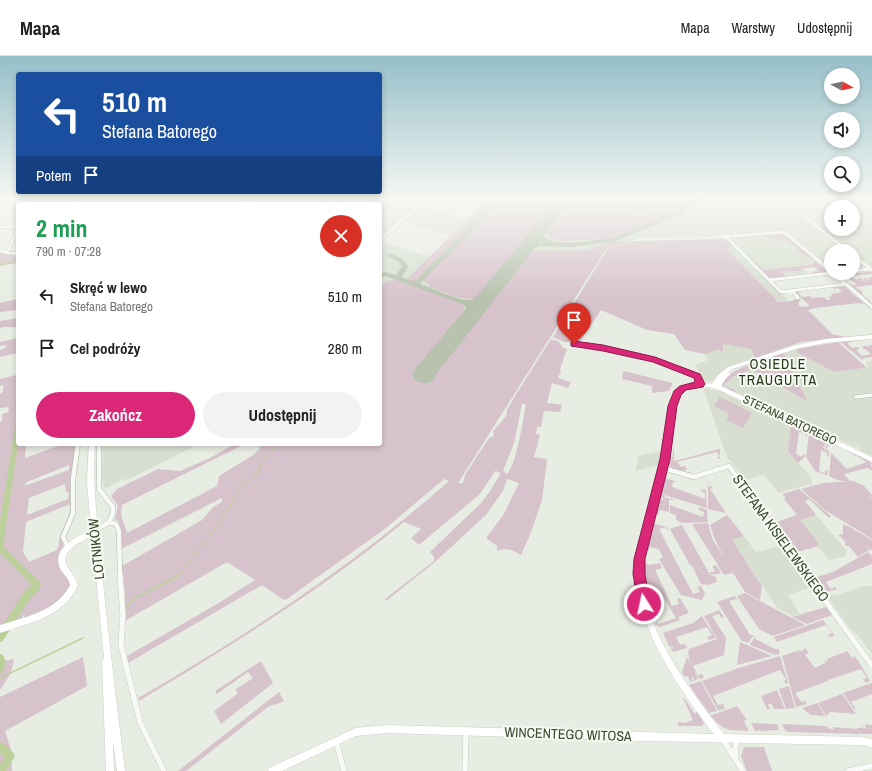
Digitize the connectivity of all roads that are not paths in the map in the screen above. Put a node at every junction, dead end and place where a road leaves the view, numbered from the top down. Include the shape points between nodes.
1 (389, 231) edge
2 (823, 231) edge
3 (16, 233) edge
4 (720, 237) dead end
5 (726, 237) junction
6 (382, 238) edge
7 (839, 244) edge
8 (0, 252) edge
9 (7, 253) junction
10 (16, 254) edge
11 (860, 260) edge
12 (824, 265) edge
13 (871, 269) edge
14 (860, 270) edge
15 (824, 273) edge
16 (769, 280) junction
17 (841, 280) edge
18 (846, 284) junction
19 (792, 290) junction
20 (798, 298) dead end
21 (871, 305) edge
22 (870, 337) edge
23 (574, 344) dead end
24 (700, 384) junction
25 (716, 387) junction
26 (872, 395) edge
27 (856, 397) dead end
28 (78, 446) edge
29 (92, 446) edge
30 (99, 446) edge
31 (872, 460) edge
32 (663, 468) junction
33 (109, 522) junction
34 (95, 531) junction
35 (68, 547) junction
36 (0, 629) edge
37 (106, 654) junction
38 (872, 666) edge
39 (466, 731) junction
40 (722, 738) junction
41 (738, 739) junction
42 (336, 741) junction
43 (872, 743) edge
44 (736, 758) junction
45 (872, 766) edge
46 (110, 771) edge
47 (121, 771) edge
48 (164, 771) edge
49 (272, 771) edge
50 (344, 771) edge
51 (465, 771) edge
52 (743, 771) edge
53 (848, 771) edge

1 - 6 street
2 - 7 street
3 - 9 street
4 - 5 street
5 - 12 street via 784,232
5 - 16 street
8 - 9 street
9 - 10 street
11 - 13 street
13 - 14 street
15 - 16 street
16 - 19 street via 781,292
17 - 18 street
18 - 19 street
18 - 21 street
19 - 20 street
22 - 25 street via 805,344 740,366 725,376
23 - 24 street via 655,360 697,376
24 - 25 street, STEFANA BATOREGO
24 - 32 street via 683,388 674,400
25 - 31 street, STEFANA BATOREGO
26 - 27 street
28 - 35 street via 73,479 73,513 63,537
29 - 34 street, LOTNIKÓW via 90,481
30 - 33 street via 99,489 113,507
32 - 38 street, STEFANA KISIELEWSKIEGO via 694,477 729,466
32 - 40 street via 640,559 639,574 644,604 659,640 682,681
33 - 34 street
33 - 48 street via 116,524 120,531 120,574 124,615 120,645 140,722
34 - 35 street
34 - 37 street, LOTNIKÓW
35 - 36 street via 62,558 63,566 72,576 74,585 69,597 53,609
37 - 46 street, LOTNIKÓW
37 - 47 street, LOTNIKÓW via 111,676
39 - 40 street, WINCENTEGO WITOSA
39 - 42 street, WINCENTEGO WITOSA via 369,730 356,732
39 - 51 street
40 - 41 street, WINCENTEGO WITOSA
40 - 44 street
41 - 43 street, WINCENTEGO WITOSA
41 - 44 street
42 - 49 street, WINCENTEGO WITOSA
42 - 50 street
44 - 52 street
45 - 53 street

